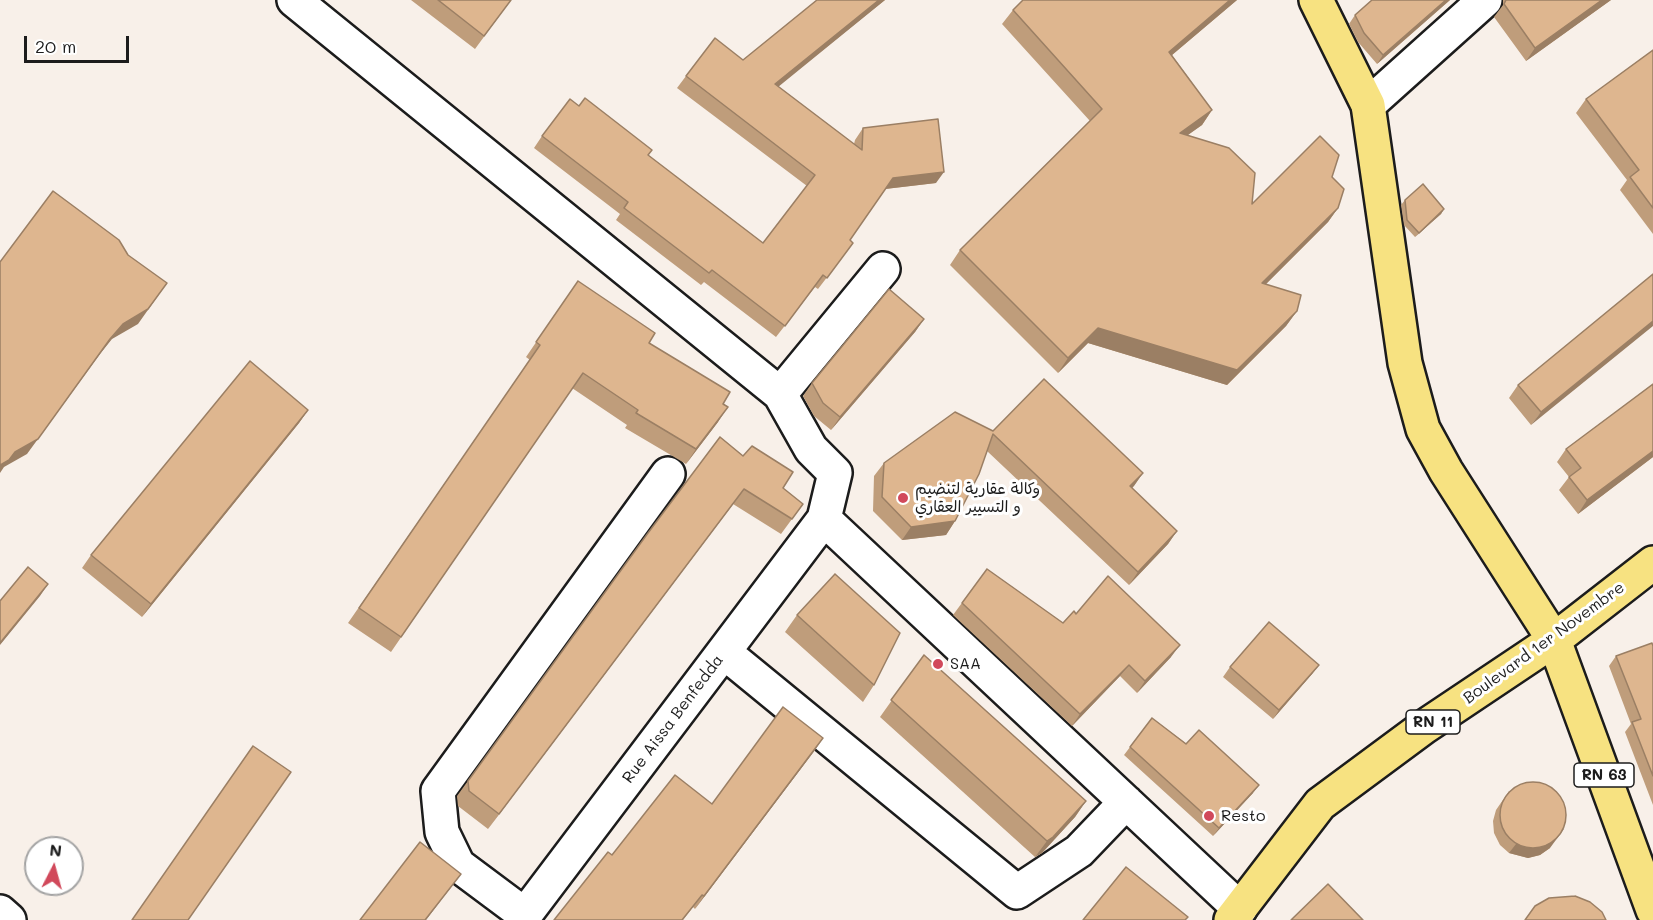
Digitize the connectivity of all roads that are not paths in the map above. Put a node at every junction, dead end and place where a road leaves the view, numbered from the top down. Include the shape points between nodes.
1 (294, 0) edge
2 (1316, 0) edge
3 (1485, 0) edge
4 (1368, 105) junction
5 (883, 269) dead end
6 (780, 394) junction
7 (668, 474) dead end
8 (824, 519) junction
9 (1653, 563) edge
10 (1554, 640) junction
11 (724, 652) junction
12 (1126, 802) junction
13 (1653, 910) edge
14 (0, 912) edge
15 (1235, 914) edge
16 (523, 917) edge
17 (9, 920) edge

1 - 6 street
2 - 4 main road, RN 63
3 - 4 street
4 - 10 main road, RN 63 via 1405,363 1423,429
5 - 6 street
6 - 8 street via 811,449 835,473
7 - 16 street via 438,791 442,832 458,865
8 - 11 street, Rue Aissa Benfedda
8 - 12 street
9 - 10 main road, Boulevard 1er Novembre / RN 11
10 - 13 main road, RN 63
10 - 15 main road, Boulevard 1er Novembre / RN 11 via 1320,804
11 - 12 street via 1017,892 1079,851
11 - 16 street, Rue Aissa Benfedda
12 - 15 street
14 - 17 street

